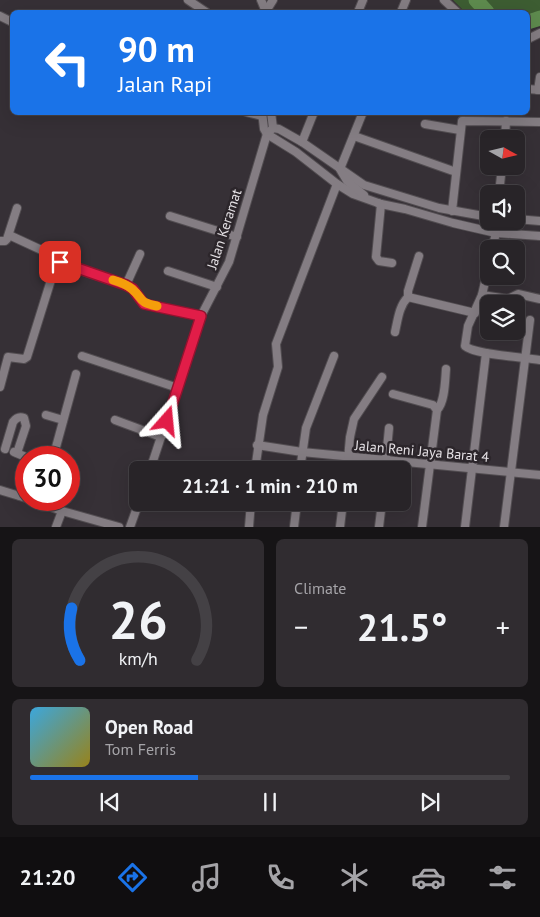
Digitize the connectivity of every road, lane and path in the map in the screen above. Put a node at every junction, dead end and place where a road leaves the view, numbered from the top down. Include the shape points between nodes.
1 (188, 0) edge
2 (203, 10) edge
3 (540, 78) edge
4 (539, 90) edge
5 (262, 115) edge
6 (272, 115) edge
7 (313, 115) edge
8 (362, 115) edge
9 (506, 121) junction
10 (540, 122) edge
11 (425, 124) dead end
12 (460, 130) junction
13 (505, 130) edge
14 (270, 131) junction
15 (354, 136) junction
16 (302, 142) junction
17 (340, 169) junction
18 (456, 172) junction
19 (337, 184) junction
20 (381, 204) junction
21 (17, 208) dead end
22 (452, 211) junction
23 (480, 215) edge
24 (540, 215) edge
25 (170, 216) dead end
26 (525, 220) edge
27 (540, 221) edge
28 (496, 233) junction
29 (9, 235) junction
30 (540, 236) edge
31 (237, 237) junction
32 (494, 240) edge
33 (0, 241) edge
34 (140, 254) dead end
35 (419, 256) dead end
36 (58, 263) junction
37 (392, 263) dead end
38 (168, 272) dead end
39 (126, 285) junction
40 (484, 285) edge
41 (217, 287) junction
42 (482, 295) edge
43 (525, 296) edge
44 (408, 297) junction
45 (540, 299) edge
46 (480, 300) edge
47 (475, 313) junction
48 (201, 316) junction
49 (530, 320) dead end
50 (395, 332) dead end
51 (486, 353) junction
52 (82, 356) dead end
53 (334, 356) dead end
54 (525, 357) junction
55 (540, 360) edge
56 (446, 370) dead end
57 (76, 374) dead end
58 (382, 377) dead end
59 (0, 387) edge
60 (178, 388) junction
61 (393, 394) dead end
62 (437, 410) junction
63 (46, 416) dead end
64 (63, 420) junction
65 (115, 420) dead end
66 (389, 428) dead end
67 (161, 437) junction
68 (257, 445) junction
69 (19, 446) edge
70 (56, 446) edge
71 (2, 448) edge
72 (15, 452) edge
73 (302, 452) junction
74 (348, 456) junction
75 (153, 461) edge
76 (256, 461) edge
77 (301, 461) edge
78 (348, 461) edge
79 (386, 461) joint
80 (411, 463) edge
81 (429, 465) junction
82 (472, 468) junction
83 (510, 472) junction
84 (540, 475) edge
85 (0, 490) edge
86 (15, 495) edge
87 (62, 511) joint
88 (136, 511) edge
89 (250, 511) edge
90 (295, 511) edge
91 (342, 511) edge
92 (381, 511) edge
93 (56, 527) edge
94 (119, 527) edge
95 (130, 527) edge
96 (249, 527) edge
97 (294, 527) edge
98 (340, 527) edge
99 (379, 527) edge
100 (422, 527) edge
101 (465, 527) edge
102 (504, 527) edge

1 - 2 street
3 - 4 street
5 - 14 street via 264,128
6 - 14 street, Jalan Keramat
7 - 16 street
8 - 15 street
9 - 10 street
9 - 12 street via 464,120
9 - 13 street
11 - 12 street
12 - 18 street
14 - 16 street via 279,129
14 - 19 street
14 - 31 street, Jalan Keramat
15 - 17 street
15 - 18 street
16 - 17 street
17 - 20 street via 346,181 360,193
17 - 22 street via 364,185
18 - 22 street
19 - 20 street
19 - 68 street via 276,344 278,367
20 - 28 street
20 - 37 street via 376,257 379,261
21 - 29 street
22 - 23 street
24 - 27 street
25 - 31 street
26 - 27 street
28 - 30 street
28 - 32 street
29 - 33 street via 5,241
29 - 36 street via 50,254
31 - 41 street, Jalan Keramat
34 - 39 street
35 - 44 street
36 - 39 street
36 - 59 street via 27,357 8,357
38 - 41 street
39 - 48 street via 144,304
40 - 42 street
41 - 48 street, Jalan Keramat
43 - 45 street
44 - 47 street
44 - 50 street via 402,303
46 - 47 street
47 - 51 street via 468,326 465,346
48 - 60 street, Jalan Keramat
49 - 54 street
51 - 54 street
51 - 82 street
52 - 60 street
53 - 73 street via 306,428
54 - 55 street
54 - 83 street
56 - 62 street
57 - 64 street
58 - 74 street via 354,419
60 - 67 street, Jalan Keramat
61 - 62 street via 433,405
62 - 81 street
63 - 64 street
64 - 70 street
65 - 67 street
66 - 79 street
67 - 75 street, Jalan Keramat
68 - 73 street, Jalan Reni Jaya Barat 4
68 - 76 street
69 - 71 street via 26,426 24,418 20,417 13,422
71 - 72 street
73 - 74 street, Jalan Reni Jaya Barat 4
73 - 77 street
74 - 78 street
74 - 79 street, Jalan Reni Jaya Barat 4
80 - 81 street, Jalan Reni Jaya Barat 4
81 - 82 street, Jalan Reni Jaya Barat 4
81 - 100 street
82 - 83 street, Jalan Reni Jaya Barat 4
82 - 101 street
83 - 84 street, Jalan Reni Jaya Barat 4
83 - 102 street
85 - 86 street
87 - 93 street
87 - 94 street
88 - 95 street
89 - 96 street
90 - 97 street
91 - 98 street
92 - 99 street

